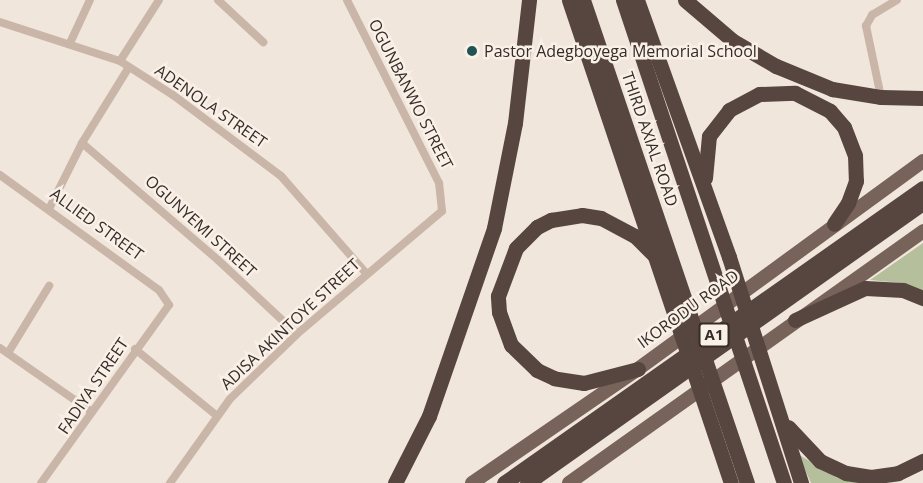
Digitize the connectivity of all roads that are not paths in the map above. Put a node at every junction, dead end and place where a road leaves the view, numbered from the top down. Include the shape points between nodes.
1 (90, 0) edge
2 (159, 0) edge
3 (218, 0) edge
4 (347, 0) edge
5 (529, 0) edge
6 (569, 0) edge
7 (583, 0) edge
8 (622, 0) edge
9 (637, 0) edge
10 (685, 0) edge
11 (897, 0) edge
12 (0, 22) edge
13 (264, 42) dead end
14 (70, 43) junction
15 (120, 61) junction
16 (129, 67) junction
17 (881, 97) junction
18 (923, 98) edge
19 (81, 143) junction
20 (923, 161) edge
21 (1, 178) edge
22 (923, 188) edge
23 (709, 201) junction
24 (443, 203) joint
25 (923, 203) edge
26 (50, 207) junction
27 (834, 224) junction
28 (923, 231) edge
29 (659, 260) junction
30 (366, 273) junction
31 (49, 286) dead end
32 (677, 292) junction
33 (923, 298) edge
34 (169, 305) joint
35 (795, 320) junction
36 (297, 334) junction
37 (135, 349) junction
38 (4, 351) edge
39 (638, 369) junction
40 (92, 412) junction
41 (216, 416) junction
42 (781, 417) junction
43 (727, 447) junction
44 (923, 461) edge
45 (41, 483) edge
46 (170, 483) edge
47 (395, 483) edge
48 (472, 483) edge
49 (504, 483) edge
50 (527, 483) edge
51 (569, 483) edge
52 (731, 483) edge
53 (747, 483) edge
54 (784, 483) edge
55 (801, 483) edge

1 - 14 street
2 - 15 street
3 - 13 street
4 - 24 street, OGUNBANWO STREET via 439,183
5 - 47 highway via 515,123 494,228 429,416
6 - 29 highway
7 - 32 highway, THIRD AXIAL ROAD
8 - 54 highway, THIRD AXIAL ROAD
9 - 23 highway
10 - 17 highway via 733,41 776,66 832,89
11 - 17 street via 872,15 866,26
12 - 14 street, ADENOLA STREET
14 - 15 street, ADENOLA STREET
15 - 16 street, ADENOLA STREET
16 - 19 street
16 - 30 street, ADENOLA STREET via 182,101 281,176
17 - 18 highway
19 - 26 street
19 - 36 street, OGUNYEMI STREET
20 - 27 main road, IKORODU ROAD
21 - 26 street, ALLIED STREET
22 - 49 highway, A1
23 - 27 highway via 705,149 718,123 729,110 759,94 795,93 830,111 844,127 855,154 856,181
23 - 42 highway
24 - 30 street, ADISA AKINTOYE STREET via 438,218
25 - 50 highway, A1
26 - 34 street, ALLIED STREET via 159,290
27 - 39 main road, IKORODU ROAD
28 - 35 main road
29 - 32 highway
29 - 39 highway via 618,224 582,215 566,216 551,220 525,237 508,262 498,296 499,312 511,345 537,370 554,378 584,383
30 - 36 street, ADISA AKINTOYE STREET
31 - 38 street
32 - 43 highway
33 - 35 highway via 903,290 865,288
34 - 37 street, FADIYA STREET
35 - 51 main road
36 - 41 street, ADISA AKINTOYE STREET
37 - 40 street, FADIYA STREET
37 - 41 street
38 - 40 street
39 - 48 main road, IKORODU ROAD
40 - 45 street, FADIYA STREET
41 - 46 street, ADISA AKINTOYE STREET
42 - 44 highway via 802,446 820,461 846,473 871,477 898,473
42 - 55 highway
43 - 52 highway
43 - 53 highway

